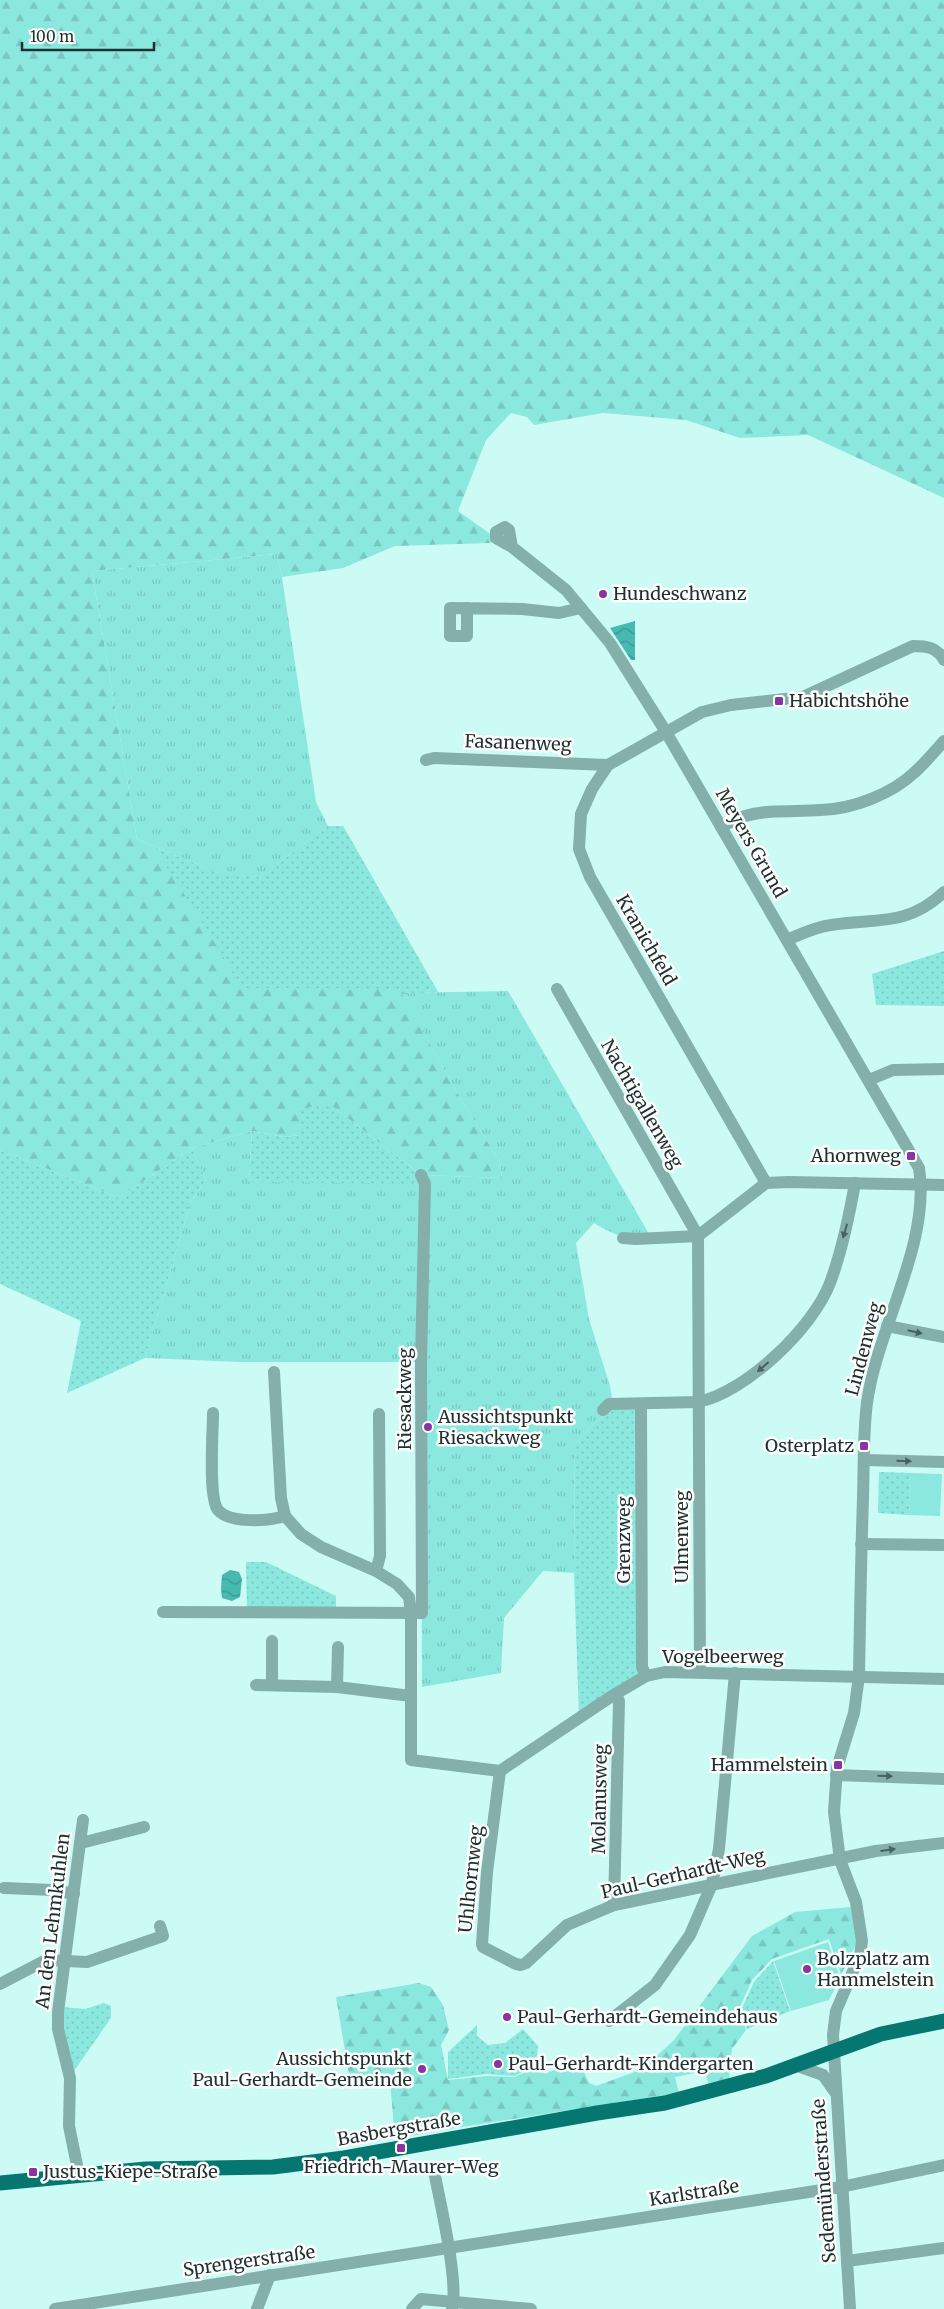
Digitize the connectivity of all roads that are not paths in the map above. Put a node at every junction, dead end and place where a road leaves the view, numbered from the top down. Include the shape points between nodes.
1 (512, 547) dead end
2 (467, 608) dead end
3 (581, 608) junction
4 (944, 660) edge
5 (666, 732) junction
6 (944, 741) edge
7 (426, 760) dead end
8 (608, 765) junction
9 (721, 827) junction
10 (944, 892) edge
11 (787, 940) junction
12 (557, 989) dead end
13 (944, 1069) edge
14 (869, 1080) junction
15 (421, 1175) dead end
16 (855, 1183) junction
17 (766, 1184) junction
18 (922, 1184) junction
19 (944, 1185) edge
20 (698, 1236) junction
21 (623, 1238) dead end
22 (887, 1326) junction
23 (944, 1337) edge
24 (274, 1372) dead end
25 (698, 1402) junction
26 (641, 1404) junction
27 (604, 1410) dead end
28 (213, 1413) dead end
29 (379, 1414) dead end
30 (864, 1460) junction
31 (944, 1462) edge
32 (285, 1516) junction
33 (861, 1544) junction
34 (944, 1546) edge
35 (376, 1571) junction
36 (163, 1612) dead end
37 (411, 1614) junction
38 (272, 1641) dead end
39 (338, 1647) dead end
40 (700, 1672) junction
41 (735, 1673) junction
42 (646, 1676) junction
43 (859, 1676) junction
44 (944, 1679) edge
45 (256, 1685) dead end
46 (272, 1685) junction
47 (337, 1687) junction
48 (616, 1694) junction
49 (411, 1696) junction
50 (500, 1771) junction
51 (836, 1775) junction
52 (944, 1779) edge
53 (83, 1820) dead end
54 (144, 1827) dead end
55 (944, 1842) edge
56 (81, 1843) junction
57 (840, 1860) junction
58 (712, 1884) junction
59 (4, 1888) dead end
60 (74, 1894) junction
61 (614, 1905) junction
62 (160, 1926) dead end
63 (63, 1960) junction
64 (521, 1965) joint
65 (0, 1984) edge
66 (609, 2021) dead end
67 (944, 2021) edge
68 (834, 2050) junction
69 (798, 2066) junction
70 (837, 2097) junction
71 (944, 2165) edge
72 (434, 2171) dead end
73 (79, 2175) junction
74 (0, 2182) edge
75 (841, 2187) junction
76 (944, 2248) edge
77 (448, 2249) junction
78 (846, 2261) junction
79 (270, 2276) junction
80 (452, 2306) edge
81 (55, 2309) edge
82 (257, 2309) edge
83 (412, 2309) edge
84 (531, 2309) edge
85 (850, 2309) edge

1 - 3 street, Meyers Grund via 566,590
2 - 3 street via 559,612
3 - 5 street, Meyers Grund via 610,643
4 - 5 street via 927,646 913,646 803,697 732,705 702,712
5 - 8 street, Kranichfeld
5 - 9 street, Meyers Grund
6 - 9 street via 900,783 853,805 824,810 769,812 745,816
7 - 8 street, Fasanenweg
8 - 17 street, Kranichfeld via 595,783 581,814 579,849 583,862
9 - 11 street, Meyers Grund
10 - 11 street via 924,908 908,915 883,922 830,925
11 - 14 street, Meyers Grund
12 - 20 street, Nachtigallenweg
13 - 14 street via 893,1070
14 - 18 street, Meyers Grund via 919,1168
15 - 37 street, Riesackweg via 425,1184 421,1362 423,1597 422,1613
16 - 17 street
16 - 18 street
16 -> 25 street via 830,1284 814,1311 783,1349 758,1371 732,1389
17 - 20 street
18 - 19 street
18 - 22 street, Lindenweg via 918,1222 908,1263
20 - 21 street
20 - 25 street, Ulmenweg
22 -> 23 street
22 - 30 street, Lindenweg via 867,1403
24 - 32 street via 280,1498
25 - 26 street
25 - 40 street, Ulmenweg
26 - 27 street via 609,1404
26 - 42 street, Grenzweg via 642,1667
28 - 32 street via 212,1475 214,1504 218,1511 227,1516 257,1521
29 - 35 street via 380,1556
30 -> 31 street
30 - 33 street, Lindenweg
32 - 35 street via 301,1534 321,1547
33 - 34 street
33 - 43 street, Lindenweg
35 - 37 street via 397,1584 409,1598
36 - 37 street
37 - 49 street
38 - 46 street
39 - 47 street
40 - 41 street, Vogelbeerweg
40 - 42 street, Vogelbeerweg via 665,1672
41 - 43 street, Vogelbeerweg
41 - 58 street via 719,1849
42 - 48 street, Vogelbeerweg
43 - 44 street, Vogelbeerweg
43 - 51 street via 854,1714
45 - 46 street
46 - 47 street
47 - 49 street
48 - 50 street, Vogelbeerweg
48 - 61 street, Molanusweg via 619,1701
49 - 50 street via 410,1760
50 - 64 street, Uhlhornweg via 482,1944
51 -> 52 street
51 - 57 street via 834,1812
53 - 56 street, An den Lehmkuhlen
54 - 56 street
57 -> 55 street, Paul-Gerhardt-Weg via 876,1851
56 - 60 street, An den Lehmkuhlen
57 - 58 street, Paul-Gerhardt-Weg
57 - 68 street via 856,1902 862,1941 860,1955 836,2011
58 - 61 street, Paul-Gerhardt-Weg
58 - 66 street via 690,1936 655,1985
59 - 60 street
60 - 63 street, An den Lehmkuhlen
61 - 64 street, Paul-Gerhardt-Weg via 567,1925
62 - 63 street via 163,1936 87,1962
63 - 65 street via 46,1960
63 - 73 street, An den Lehmkuhlen via 58,2029 70,2078 69,2126
67 - 68 main road, Basbergstraße via 881,2034
68 - 69 main road, Basbergstraße
68 - 70 street, Sedemünderstraße
69 - 70 street via 823,2075
69 - 73 main road, Basbergstraße via 665,2103 344,2158 273,2167 146,2169
70 - 75 street, Sedemünderstraße
71 - 75 street, Karlstraße
72 - 77 street
73 - 74 main road, Basbergstraße
75 - 77 street, Karlstraße
75 - 78 street, Sedemünderstraße
76 - 78 street
77 - 79 street, Sprengerstraße
77 - 80 street
78 - 85 street, Sedemünderstraße
79 - 81 street, Sprengerstraße
79 - 82 street
80 - 83 street via 421,2299
80 - 84 street

